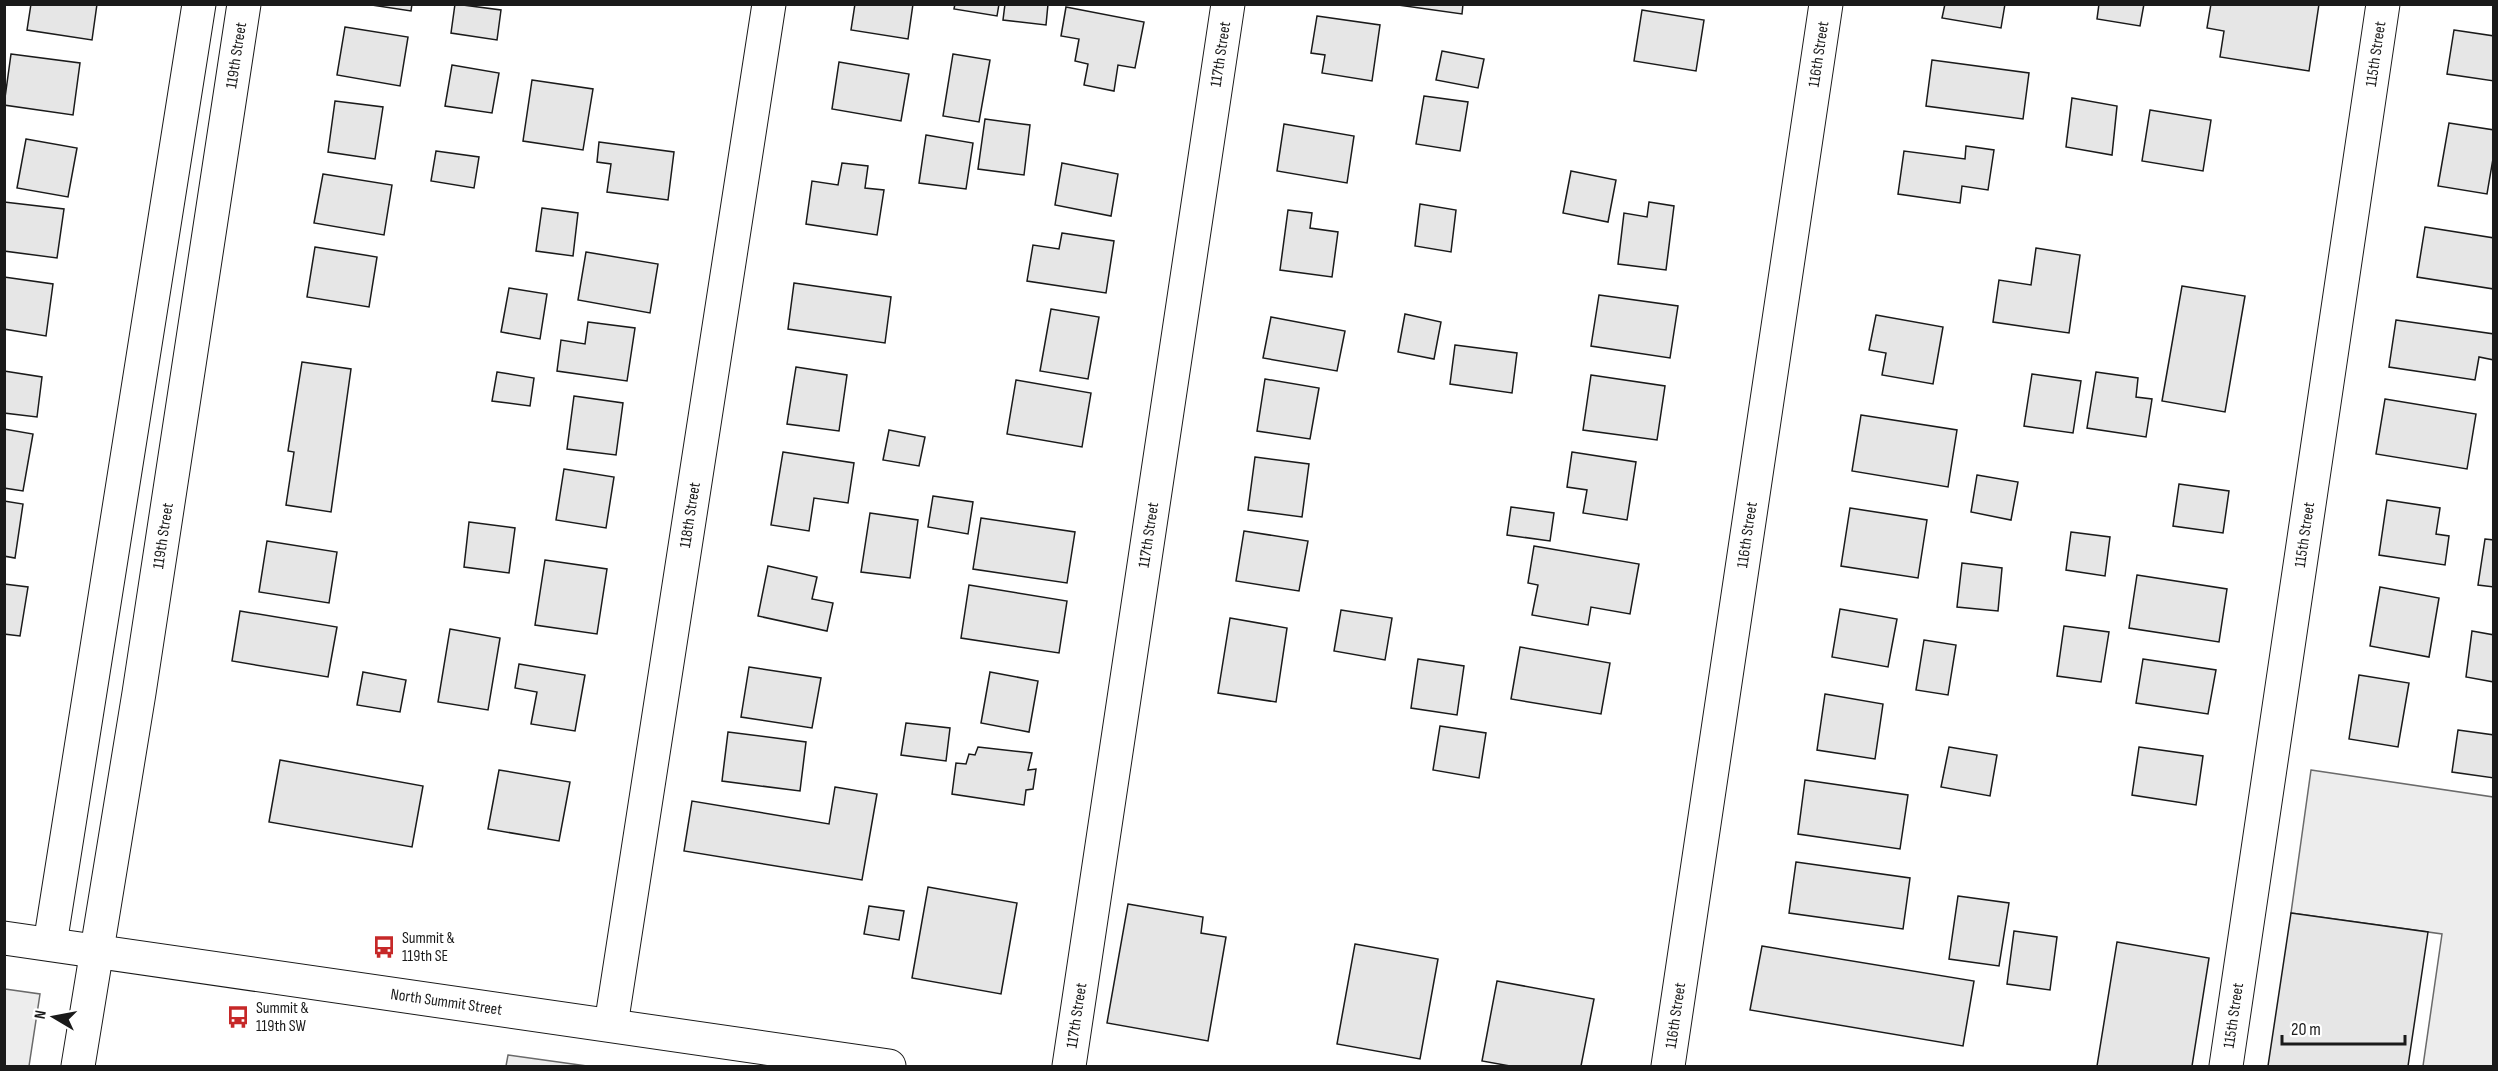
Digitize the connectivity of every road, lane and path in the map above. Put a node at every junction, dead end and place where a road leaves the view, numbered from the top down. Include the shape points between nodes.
1 (200, 4) edge
2 (244, 4) edge
3 (769, 4) edge
4 (1228, 4) edge
5 (1826, 4) edge
6 (2383, 4) edge
7 (4, 938) edge
8 (50, 944) junction
9 (96, 951) junction
10 (611, 1025) junction
11 (78, 1066) edge
12 (889, 1066) edge
13 (1069, 1066) edge
14 (1668, 1066) edge
15 (2226, 1066) edge

1 - 8 street
2 - 9 street, 119th Street
3 - 10 street, 118th Street
4 - 13 street, 117th Street
5 - 14 street, 116th Street
6 - 15 street, 115th Street
7 - 8 street, North Summit Street
8 - 9 street, North Summit Street
9 - 10 street, North Summit Street
9 - 11 street, 119th Street
10 - 12 street, North Summit Street

